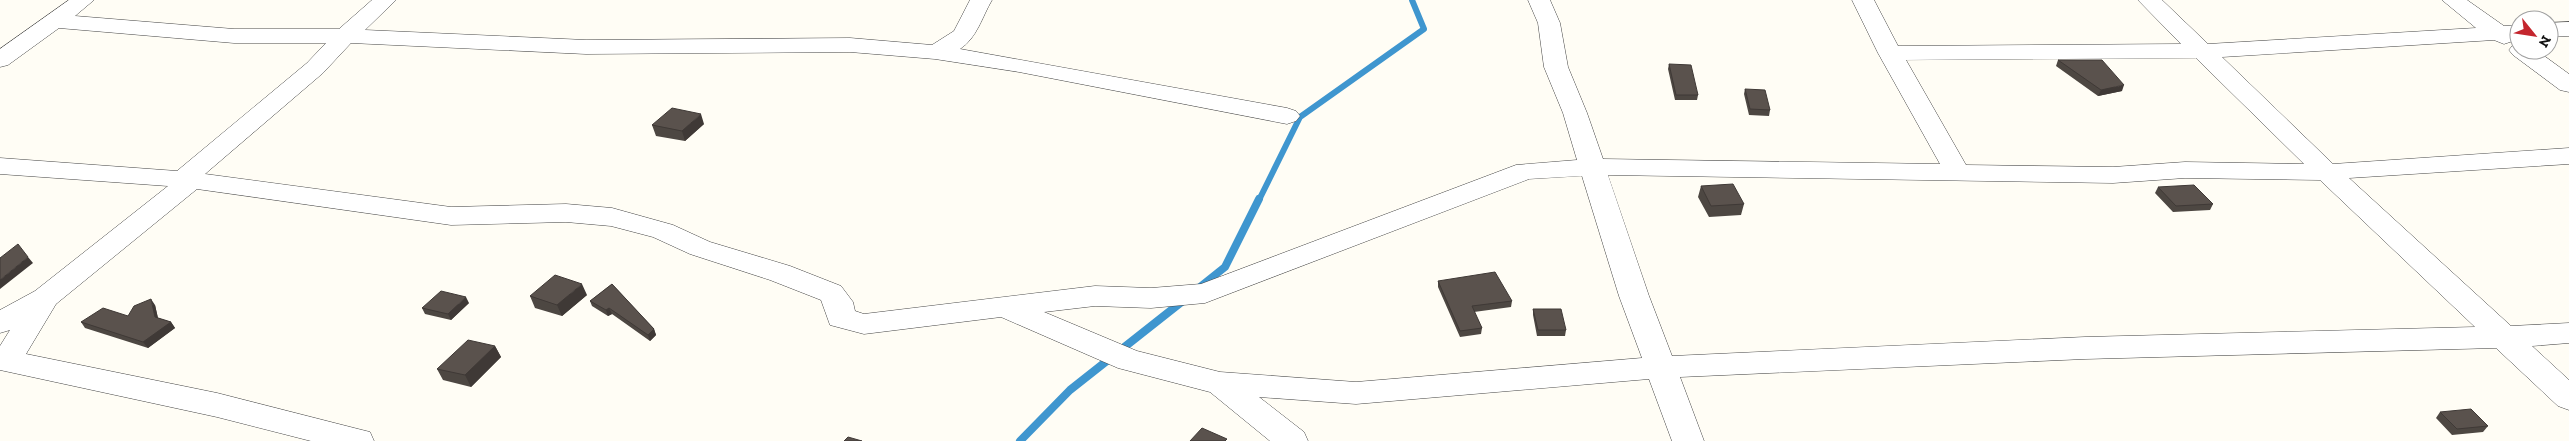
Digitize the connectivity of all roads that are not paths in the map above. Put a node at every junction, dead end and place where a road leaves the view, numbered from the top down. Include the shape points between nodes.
1 (83, 0) edge
2 (386, 0) edge
3 (981, 0) edge
4 (1539, 0) edge
5 (1863, 0) edge
6 (2149, 0) edge
7 (2453, 0) edge
8 (54, 22) junction
9 (2508, 32) edge
10 (345, 36) junction
11 (2204, 51) junction
12 (935, 52) junction
13 (1890, 53) junction
14 (0, 60) edge
15 (2535, 60) edge
16 (2569, 85) edge
17 (1287, 116) dead end
18 (2569, 156) edge
19 (0, 166) edge
20 (1593, 167) junction
21 (2327, 172) junction
22 (1958, 173) junction
23 (187, 179) junction
24 (45, 298) junction
25 (1002, 306) junction
26 (0, 323) edge
27 (2569, 333) edge
28 (2506, 337) junction
29 (4, 360) edge
30 (1662, 366) junction
31 (1220, 383) junction
32 (2569, 398) edge
33 (358, 441) edge
34 (1292, 441) edge
35 (1688, 441) edge

1 - 8 street
2 - 10 street
3 - 12 street via 968,30 958,41
4 - 20 street via 1550,24 1556,67
5 - 13 street
6 - 11 street
7 - 9 street
8 - 10 street via 234,36
8 - 14 street
9 - 11 street
10 - 12 street via 586,47 850,45
10 - 23 street via 314,68
11 - 13 street
11 - 21 street
12 - 17 street
13 - 22 street
15 - 16 street
18 - 21 street
19 - 23 street
20 - 22 street
20 - 25 street via 1525,171 1205,294 1151,298 1095,296
20 - 30 street via 1634,296
21 - 22 street
21 - 28 street
23 - 24 street
23 - 25 street via 451,216 566,213 612,217 663,232 831,293 838,302 841,318 864,324
24 - 26 street
24 - 29 street
25 - 31 street via 1129,360
27 - 28 street
28 - 30 street via 2085,348
28 - 32 street
29 - 33 street via 217,405
30 - 31 street via 1356,393
30 - 35 street
31 - 34 street

